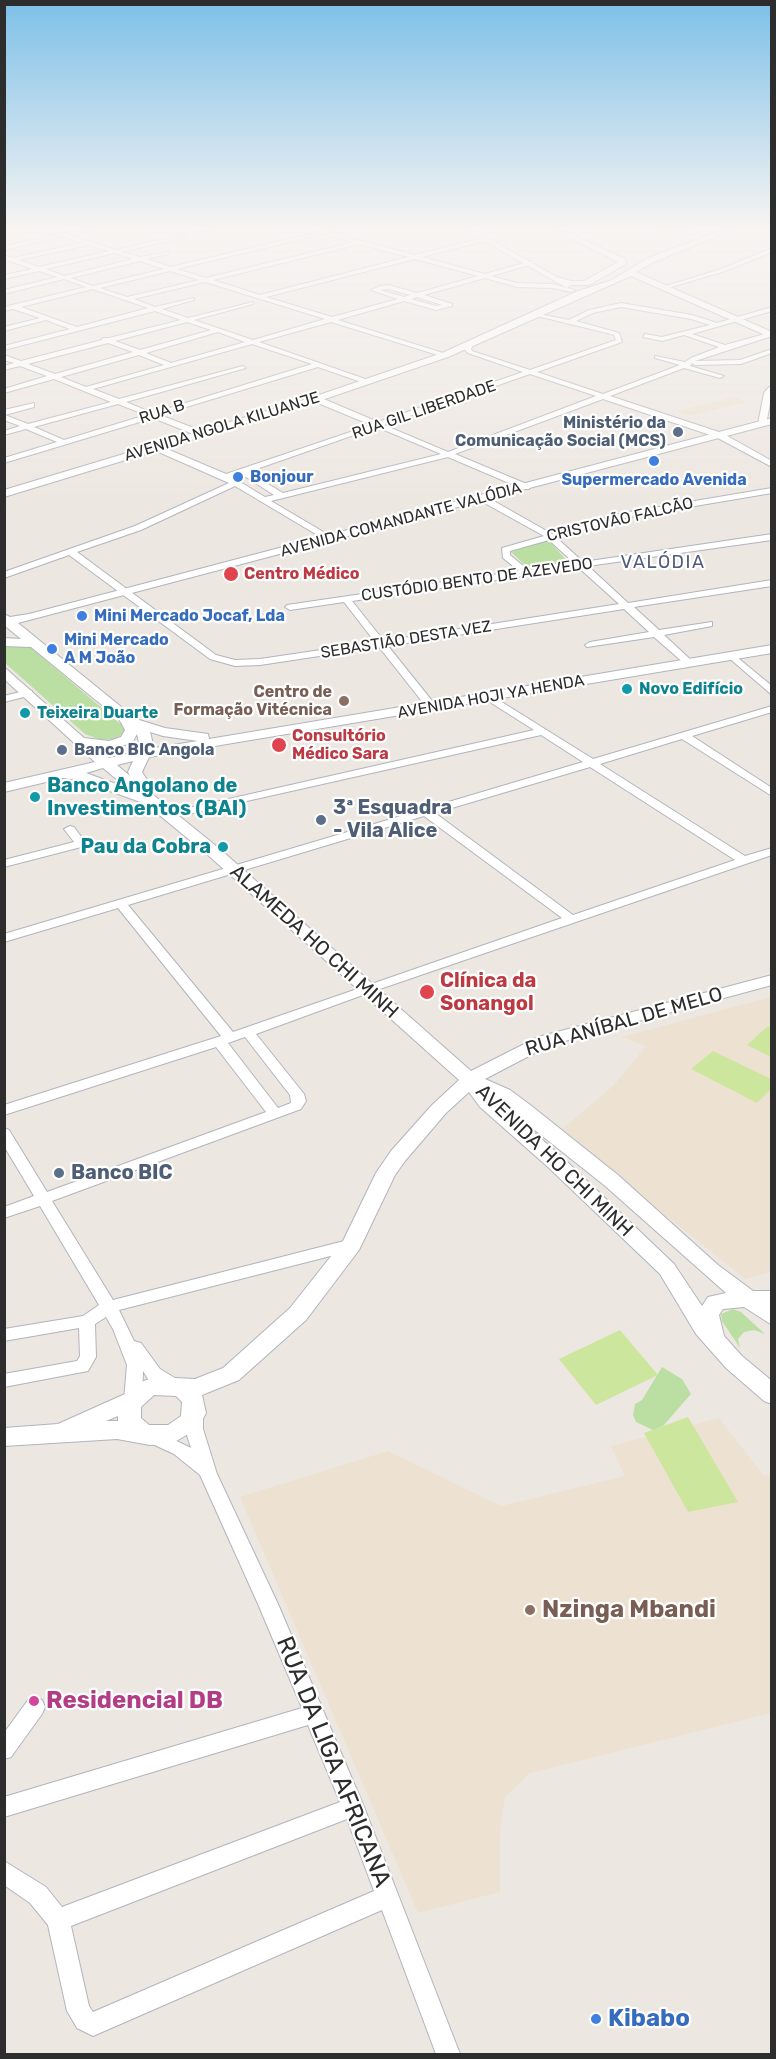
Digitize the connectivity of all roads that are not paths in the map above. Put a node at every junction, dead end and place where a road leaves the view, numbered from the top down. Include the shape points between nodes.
1 (20, 325) edge
2 (67, 325) edge
3 (92, 325) edge
4 (163, 325) edge
5 (204, 325) edge
6 (314, 325) edge
7 (348, 325) edge
8 (504, 325) edge
9 (511, 325) edge
10 (582, 325) edge
11 (716, 325) edge
12 (751, 325) edge
13 (4, 329) edge
14 (77, 329) junction
15 (219, 330) junction
16 (87, 333) dead end
17 (684, 333) junction
18 (771, 334) edge
19 (98, 336) dead end
20 (645, 336) dead end
21 (108, 340) junction
22 (254, 342) junction
23 (472, 343) junction
24 (726, 346) junction
25 (4, 348) edge
26 (771, 351) edge
27 (138, 352) junction
28 (440, 355) junction
29 (4, 357) edge
30 (657, 357) dead end
31 (21, 363) junction
32 (320, 364) junction
33 (171, 365) junction
34 (686, 365) junction
35 (4, 368) edge
36 (243, 368) dead end
37 (531, 372) junction
38 (53, 376) junction
39 (720, 376) dead end
40 (367, 381) junction
41 (771, 388) edge
42 (86, 389) junction
43 (4, 391) edge
44 (603, 396) junction
45 (316, 399) junction
46 (117, 402) junction
47 (31, 405) dead end
48 (4, 415) edge
49 (154, 415) junction
50 (767, 422) edge
51 (381, 425) junction
52 (26, 428) junction
53 (4, 433) edge
54 (201, 434) junction
55 (719, 435) junction
56 (65, 443) junction
57 (157, 448) junction
58 (450, 453) junction
59 (4, 461) edge
60 (771, 465) edge
61 (243, 472) junction
62 (226, 477) junction
63 (235, 483) junction
64 (526, 487) junction
65 (771, 490) edge
66 (4, 494) edge
67 (282, 496) junction
68 (482, 498) junction
69 (263, 500) junction
70 (550, 536) junction
71 (771, 537) edge
72 (329, 539) junction
73 (72, 553) junction
74 (582, 564) junction
75 (527, 573) junction
76 (4, 575) edge
77 (771, 583) edge
78 (124, 593) junction
79 (345, 599) junction
80 (627, 605) junction
81 (290, 607) dead end
82 (7, 623) edge
83 (709, 624) dead end
84 (657, 633) junction
85 (4, 642) edge
86 (35, 643) junction
87 (382, 644) junction
88 (590, 645) dead end
89 (771, 649) edge
90 (732, 656) junction
91 (689, 663) junction
92 (4, 671) edge
93 (771, 692) edge
94 (28, 693) junction
95 (489, 697) junction
96 (4, 699) edge
97 (432, 707) junction
98 (771, 709) edge
99 (124, 716) junction
100 (555, 727) dead end
101 (540, 731) junction
102 (250, 736) junction
103 (685, 736) junction
104 (80, 742) junction
105 (144, 754) junction
106 (103, 762) junction
107 (590, 764) junction
108 (50, 776) junction
109 (4, 788) edge
110 (771, 793) edge
111 (157, 804) junction
112 (427, 813) junction
113 (171, 815) junction
114 (70, 829) dead end
115 (771, 851) edge
116 (745, 861) junction
117 (4, 864) edge
118 (233, 870) junction
119 (120, 904) junction
120 (572, 920) junction
121 (4, 938) edge
122 (771, 980) edge
123 (366, 989) junction
124 (248, 1032) junction
125 (224, 1040) junction
126 (470, 1080) junction
127 (4, 1110) edge
128 (275, 1114) junction
129 (4, 1133) edge
130 (44, 1198) junction
131 (4, 1213) edge
132 (352, 1245) junction
133 (771, 1299) edge
134 (748, 1300) junction
135 (109, 1307) junction
136 (771, 1317) edge
137 (87, 1321) junction
138 (121, 1328) junction
139 (4, 1335) edge
140 (717, 1342) junction
141 (231, 1374) junction
142 (4, 1381) edge
143 (174, 1386) junction
144 (768, 1391) edge
145 (133, 1400) junction
146 (194, 1413) junction
147 (56, 1433) junction
148 (145, 1434) junction
149 (4, 1437) edge
150 (208, 1474) junction
151 (35, 1707) dead end
152 (314, 1714) junction
153 (4, 1750) edge
154 (4, 1807) edge
155 (353, 1807) junction
156 (4, 1872) edge
157 (387, 1897) junction
158 (58, 1920) junction
159 (448, 2055) edge

1 - 13 street
2 - 14 street
3 - 14 street
4 - 21 street
5 - 15 street
6 - 22 street
7 - 28 street
8 - 28 main road, AVENIDA NGOLA KILUANJE
9 - 23 main road, AVENIDA NGOLA KILUANJE
10 - 37 street, RUA GIL LIBERDADE via 614,333 620,341
11 - 17 street
12 - 18 main road
14 - 16 street
14 - 25 street
15 - 22 street
15 - 27 street
17 - 20 street via 660,340
17 - 24 street
18 - 24 street
19 - 21 street
21 - 27 street
21 - 31 street
22 - 32 street
22 - 33 street
23 - 28 main road, AVENIDA NGOLA KILUANJE
23 - 37 street via 467,349 471,352
24 - 34 street
26 - 34 street via 741,362
27 - 33 street
27 - 38 street
28 - 40 main road, AVENIDA NGOLA KILUANJE
29 - 31 street
30 - 34 street
31 - 35 street
31 - 38 street
32 - 40 street
32 - 49 street, RUA B
33 - 42 street
34 - 39 street
34 - 44 street
36 - 46 street
37 - 44 street
37 - 51 street, RUA GIL LIBERDADE
38 - 42 street
38 - 43 street
40 - 45 main road, AVENIDA NGOLA KILUANJE
41 - 50 street
42 - 46 street
44 - 55 street
44 - 58 street
45 - 51 street
45 - 54 main road, AVENIDA NGOLA KILUANJE
46 - 49 street
46 - 52 street
47 - 48 street
48 - 52 street
49 - 54 street
49 - 56 street, RUA B
50 - 55 main road, AVENIDA COMANDANTE VALÓDIA
51 - 58 street
51 - 61 street, RUA GIL LIBERDADE
52 - 53 street
52 - 56 street
54 - 57 main road, AVENIDA NGOLA KILUANJE
55 - 60 street
55 - 64 main road, AVENIDA COMANDANTE VALÓDIA
56 - 59 street, RUA B
57 - 62 street
57 - 66 main road, AVENIDA NGOLA KILUANJE
58 - 64 street
58 - 67 street
61 - 62 street, RUA GIL LIBERDADE
61 - 67 street
62 - 63 street
63 - 69 street
63 - 73 street via 138,528
64 - 68 main road, AVENIDA COMANDANTE VALÓDIA
65 - 70 street, CRISTOVÃO FALCÃO via 646,511
67 - 69 street
68 - 70 street
68 - 72 main road, AVENIDA COMANDANTE VALÓDIA
69 - 72 street
70 - 74 street
70 - 75 street, CRISTOVÃO FALCÃO via 505,550 506,556
71 - 74 street, CUSTÓDIO BENTO DE AZEVEDO
72 - 78 main road, AVENIDA COMANDANTE VALÓDIA
73 - 76 street
73 - 78 street, SEBASTIÃO DESTA VEZ
74 - 75 street, CUSTÓDIO BENTO DE AZEVEDO
74 - 80 street
75 - 79 street, CUSTÓDIO BENTO DE AZEVEDO
77 - 80 street, SEBASTIÃO DESTA VEZ
78 - 82 main road, AVENIDA COMANDANTE VALÓDIA
78 - 87 street, SEBASTIÃO DESTA VEZ via 223,661 260,662
79 - 81 street, CUSTÓDIO BENTO DE AZEVEDO
79 - 87 street
80 - 84 street
80 - 87 street, SEBASTIÃO DESTA VEZ
82 - 86 main road
83 - 84 street
84 - 88 street
84 - 91 street
85 - 86 main road
86 - 99 main road
87 - 97 street
89 - 90 main road, AVENIDA HOJI YA HENDA
90 - 91 main road, AVENIDA HOJI YA HENDA
90 - 93 street
91 - 95 main road, AVENIDA HOJI YA HENDA
92 - 94 main road
94 - 96 street
94 - 104 main road
95 - 97 main road, AVENIDA HOJI YA HENDA
95 - 101 street
97 - 102 main road, AVENIDA HOJI YA HENDA
98 - 103 street
99 - 102 main road via 147,728 175,735
99 - 104 main road via 132,730 127,740 109,746
99 - 105 main road via 146,737
100 - 101 street
101 - 107 street
101 - 113 street
102 - 105 main road, AVENIDA HOJI YA HENDA
103 - 107 street
103 - 110 street
104 - 105 main road via 114,754
104 - 106 main road, ALAMEDA HO CHI MINH
104 - 108 main road via 80,755
105 - 106 main road, AVENIDA HOJI YA HENDA
105 - 111 main road via 135,772
106 - 108 main road, AVENIDA HOJI YA HENDA
106 - 111 main road, ALAMEDA HO CHI MINH
107 - 112 street
107 - 116 street
108 - 109 main road, AVENIDA HOJI YA HENDA
108 - 111 main road via 76,775
111 - 113 main road, ALAMEDA HO CHI MINH
112 - 118 street
112 - 120 street
113 - 118 main road, ALAMEDA HO CHI MINH
114 - 117 street via 81,844
115 - 116 street
116 - 120 street
118 - 119 street
118 - 123 main road, ALAMEDA HO CHI MINH
119 - 121 street
119 - 125 street
120 - 123 street
122 - 126 main road, RUA ANÍBAL DE MELO via 544,1041
123 - 124 street
123 - 126 main road, ALAMEDA HO CHI MINH
124 - 125 street
124 - 128 street via 297,1094 296,1106
125 - 127 street
125 - 128 street
126 - 132 main road, RUA ANÍBAL DE MELO via 398,1156
126 - 134 main road, AVENIDA HO CHI MINH via 503,1094 522,1108
126 - 140 main road, AVENIDA HO CHI MINH via 487,1103 667,1269
128 - 130 street
129 - 130 street
130 - 131 street
130 - 135 street
132 - 135 street
132 - 141 main road, RUA ANÍBAL DE MELO via 298,1314
133 - 134 main road
134 - 136 main road, AVENIDA HO CHI MINH
134 - 140 main road via 723,1301 712,1306 709,1324
135 - 137 street
135 - 138 street
137 - 139 street
137 - 142 street via 88,1357 82,1366
138 - 143 street via 154,1374
138 - 145 street via 133,1352
140 - 144 main road, AVENIDA HO CHI MINH
141 - 143 main road via 196,1388
141 - 146 main road, RUA ANÍBAL DE MELO
143 - 145 main road via 146,1389
143 - 146 main road via 193,1399
145 - 147 main road
145 - 148 main road via 130,1421
146 - 148 main road via 183,1429 162,1436
146 - 150 street, RUA DA LIGA AFRICANA via 194,1429
147 - 148 main road via 117,1430
147 - 149 main road
148 - 150 street via 180,1449
150 - 152 street, RUA DA LIGA AFRICANA
151 - 153 street
152 - 154 street
152 - 155 street, RUA DA LIGA AFRICANA
155 - 157 street, RUA DA LIGA AFRICANA
155 - 158 street
156 - 158 street via 38,1894
157 - 158 street via 93,2024 79,2011
157 - 159 street, RUA DA LIGA AFRICANA

